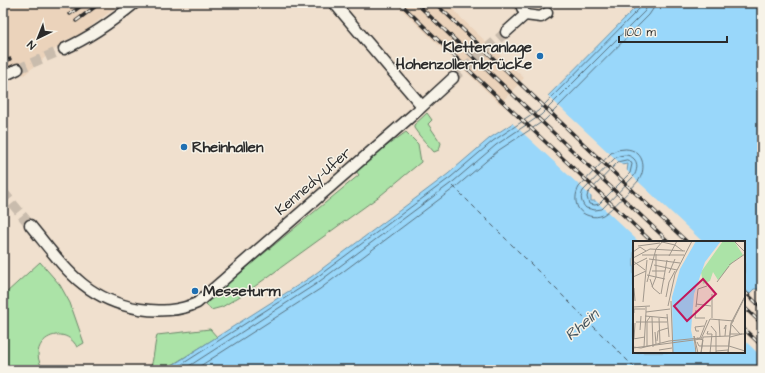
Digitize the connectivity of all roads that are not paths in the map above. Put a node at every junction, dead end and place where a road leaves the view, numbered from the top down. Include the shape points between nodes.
1 (135, 3) edge
2 (334, 3) edge
3 (519, 3) edge
4 (546, 12) dead end
5 (525, 15) junction
6 (506, 32) tunnel mouth
7 (64, 49) tunnel mouth
8 (18, 69) tunnel mouth
9 (3, 76) edge
10 (452, 78) tunnel mouth
11 (422, 106) junction
12 (30, 225) tunnel mouth

1 - 7 street via 110,24
2 - 11 street
3 - 5 street
4 - 5 street via 541,17
5 - 6 street
8 - 9 street
10 - 11 street, Kennedy-Ufer
11 - 12 street, Kennedy-Ufer via 193,305 152,311 107,300 72,276

